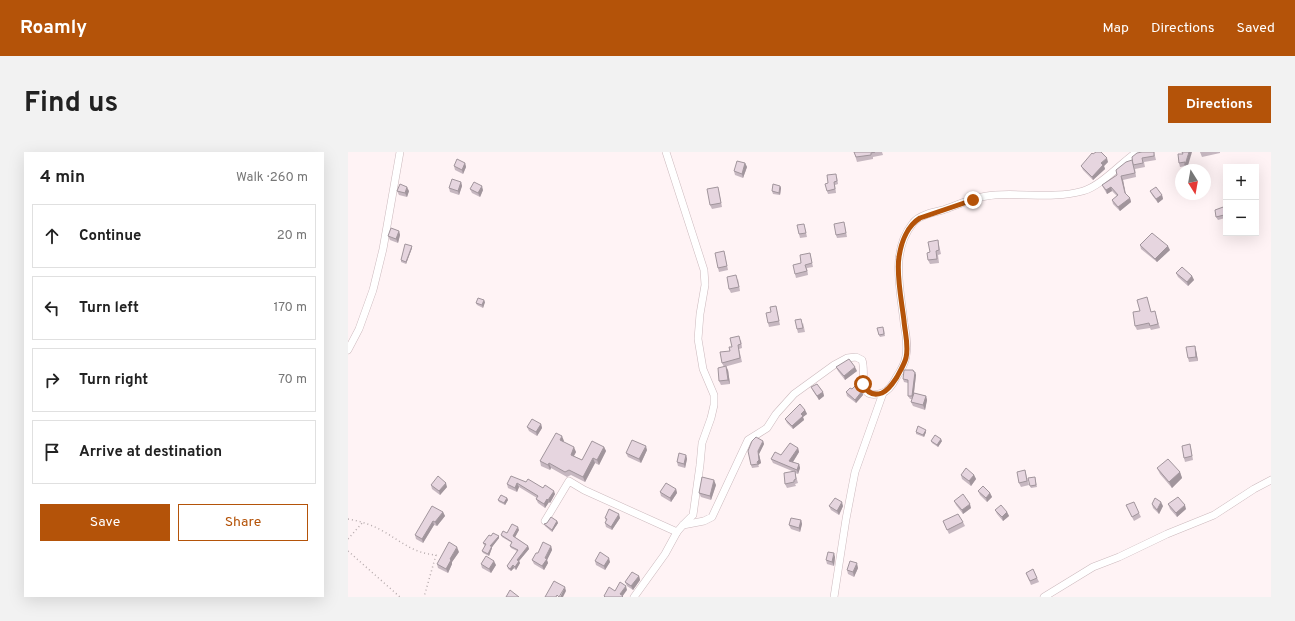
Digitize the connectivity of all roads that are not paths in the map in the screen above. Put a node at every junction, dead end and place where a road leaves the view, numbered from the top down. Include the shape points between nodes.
1 (400, 152) edge
2 (666, 152) edge
3 (1137, 152) edge
4 (348, 350) edge
5 (883, 393) junction
6 (1271, 480) edge
7 (546, 521) edge
8 (683, 525) junction
9 (677, 532) junction
10 (634, 597) edge
11 (834, 597) edge
12 (1044, 597) edge

1 - 4 street via 374,290
2 - 8 street via 704,270 705,285 698,339 703,369 714,395 711,418 702,443 693,515
3 - 5 street via 1097,184 1084,191 1045,196 990,196 938,211 914,222 905,238 898,269 906,333 906,357 891,387
5 - 8 street via 873,394 866,391 863,384 865,367 862,360 856,357 847,358 834,365 794,394 767,428 748,440 712,517
5 - 11 street via 855,472
6 - 12 street via 1214,515 1094,567
7 - 9 street via 569,481
8 - 9 street
9 - 10 street via 665,554

